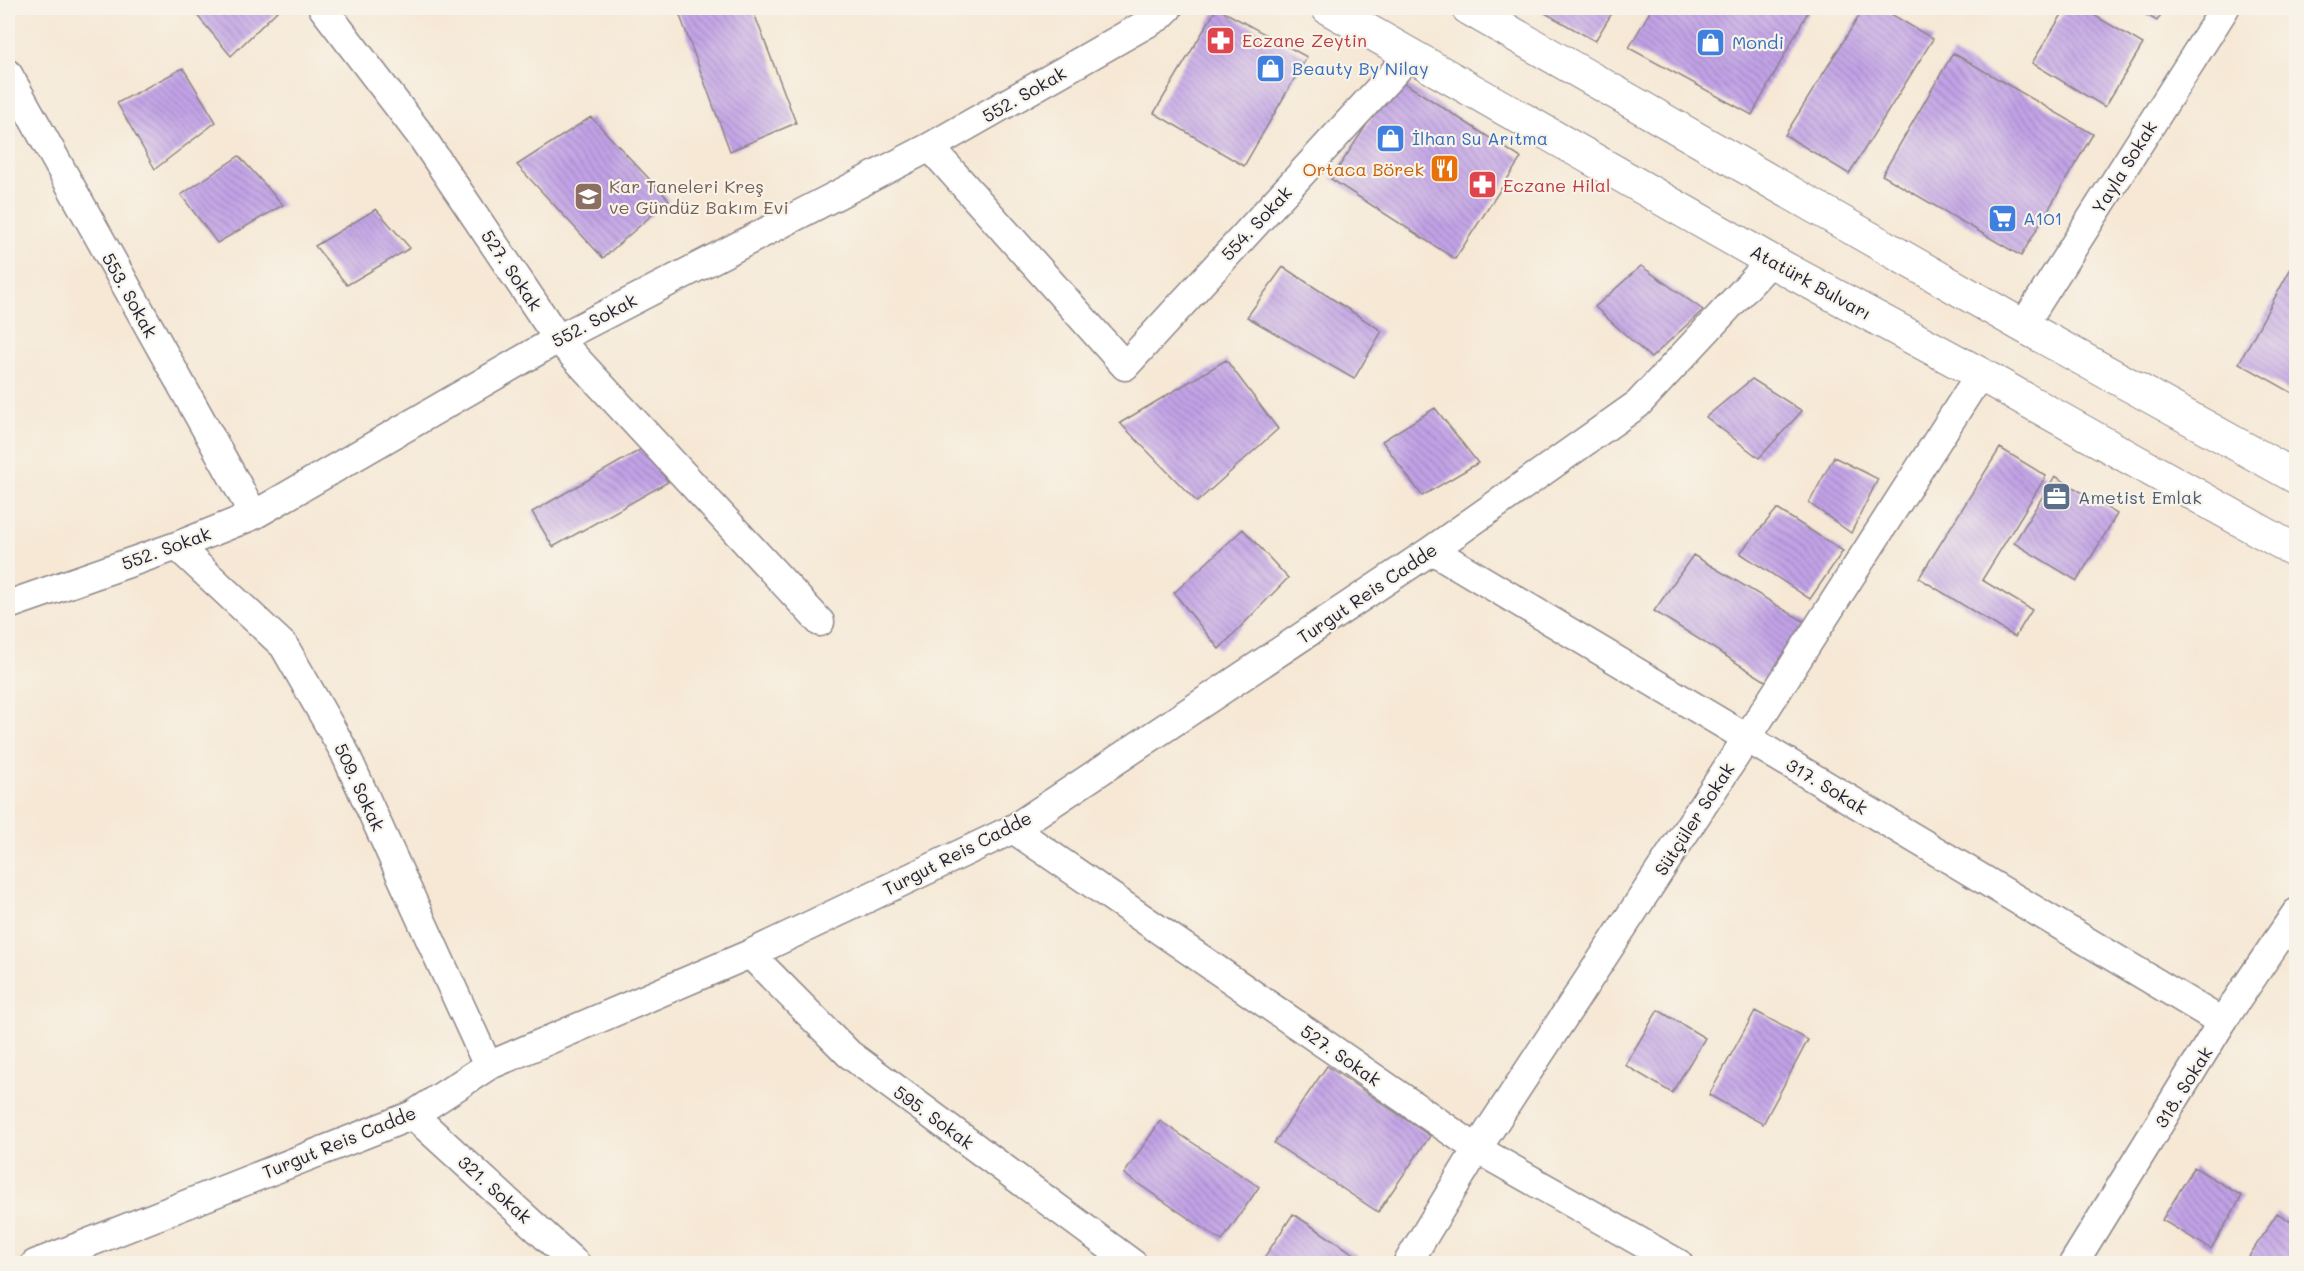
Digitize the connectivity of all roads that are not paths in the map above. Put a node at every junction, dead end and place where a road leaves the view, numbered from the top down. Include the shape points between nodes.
1 (323, 8) edge
2 (1168, 8) edge
3 (1328, 8) edge
4 (1468, 8) edge
5 (2225, 8) edge
6 (1411, 54) junction
7 (8, 74) edge
8 (930, 147) junction
9 (1771, 261) junction
10 (2023, 326) junction
11 (558, 339) junction
12 (1980, 374) junction
13 (2296, 477) edge
14 (254, 514) junction
15 (177, 546) junction
16 (1432, 550) junction
17 (2296, 551) edge
18 (8, 605) edge
19 (820, 622) dead end
20 (1747, 738) junction
21 (1013, 829) junction
22 (2296, 913) edge
23 (750, 954) junction
24 (2222, 1022) junction
25 (488, 1066) junction
26 (413, 1115) junction
27 (1477, 1149) junction
28 (35, 1263) edge
29 (576, 1263) edge
30 (1132, 1263) edge
31 (1407, 1263) edge
32 (1680, 1263) edge
33 (2073, 1263) edge

1 - 11 street, 527. Sokak via 421,136
2 - 8 street, 552. Sokak
3 - 6 main road, Atatürk Bulvarı
4 - 10 main road
5 - 10 street, Yayla Sokak
6 - 8 street, 554. Sokak via 1125,366
6 - 9 main road, Atatürk Bulvarı
7 - 14 street, 553. Sokak
8 - 11 street, 552. Sokak
9 - 12 main road, Atatürk Bulvarı
9 - 16 street, Turgut Reis Cadde via 1638,404
10 - 13 main road
11 - 14 street, 552. Sokak
11 - 19 street, 527. Sokak
12 - 17 main road, Atatürk Bulvarı
12 - 20 street, Sütçüler Sokak
14 - 15 street, 552. Sokak
15 - 18 street, 552. Sokak
15 - 25 street, 509. Sokak via 284,646 344,751
16 - 20 street, 317. Sokak
16 - 21 street, Turgut Reis Cadde
20 - 24 street, 317. Sokak
20 - 27 street, Sütçüler Sokak
21 - 23 street, Turgut Reis Cadde
21 - 27 street, 527. Sokak
22 - 24 street, 318. Sokak
23 - 25 street, Turgut Reis Cadde
23 - 30 street, 595. Sokak via 849,1054
24 - 33 street, 318. Sokak
25 - 26 street, Turgut Reis Cadde
26 - 28 street, Turgut Reis Cadde
26 - 29 street, 321. Sokak
27 - 31 street, Sütçüler Sokak
27 - 32 street, 527. Sokak

